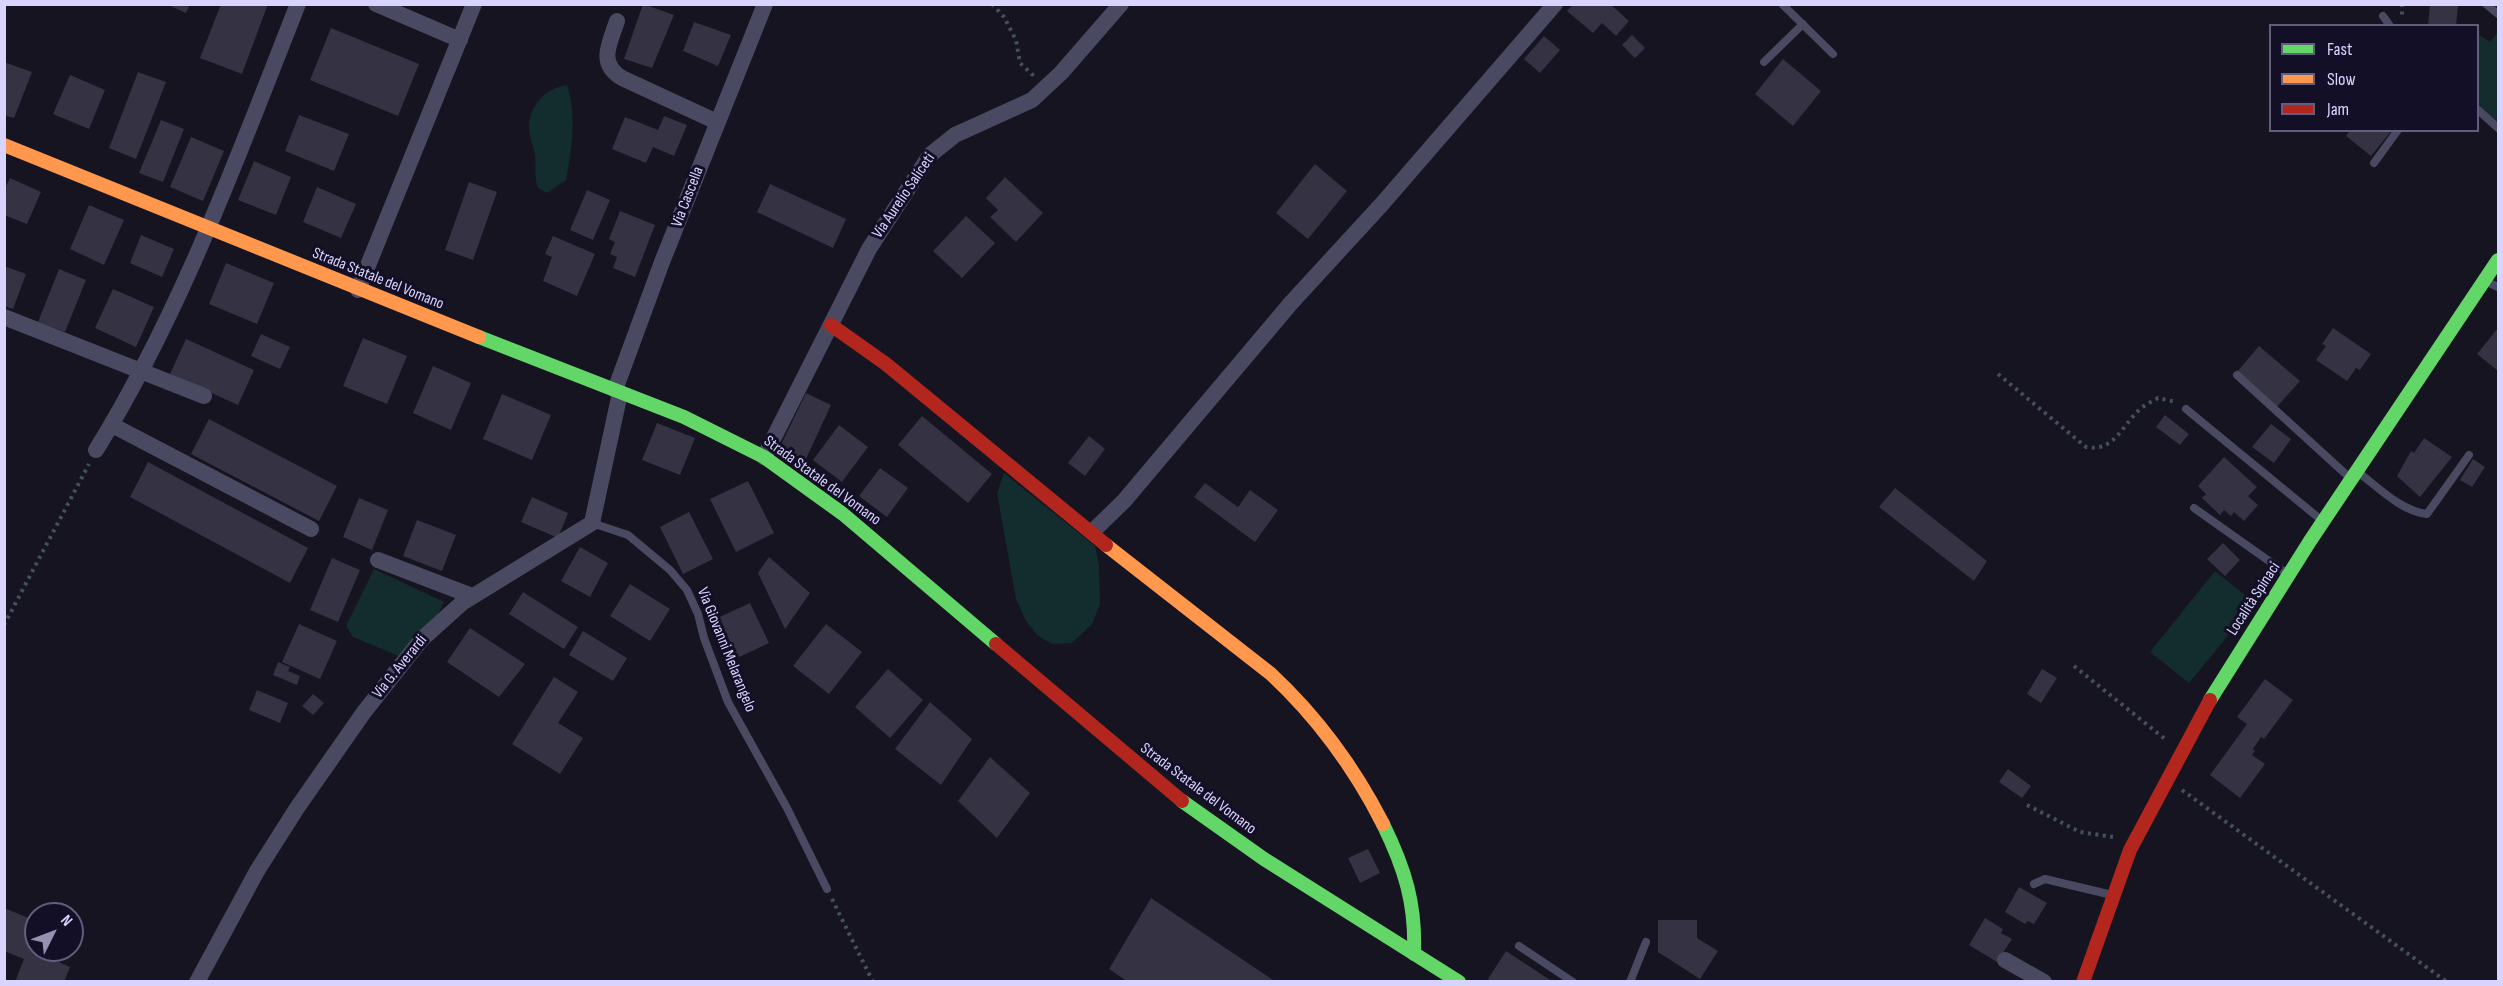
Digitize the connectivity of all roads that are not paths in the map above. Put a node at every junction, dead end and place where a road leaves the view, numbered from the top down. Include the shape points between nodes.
1 (298, 4) edge
2 (375, 4) edge
3 (474, 4) edge
4 (765, 4) edge
5 (1121, 4) edge
6 (1555, 4) edge
7 (1782, 4) edge
8 (2486, 4) edge
9 (2499, 14) edge
10 (2383, 16) dead end
11 (618, 21) dead end
12 (1803, 24) junction
13 (2389, 24) edge
14 (460, 40) junction
15 (1833, 54) dead end
16 (1764, 62) dead end
17 (2479, 111) edge
18 (717, 122) junction
19 (2499, 128) edge
20 (2397, 132) edge
21 (4, 145) edge
22 (2374, 163) dead end
23 (209, 228) junction
24 (2499, 260) edge
25 (2485, 280) junction
26 (2499, 287) edge
27 (358, 290) junction
28 (4, 317) edge
29 (831, 325) junction
30 (142, 370) junction
31 (2237, 375) dead end
32 (618, 392) junction
33 (204, 396) dead end
34 (2186, 409) road end
35 (112, 425) junction
36 (96, 450) road end
37 (2469, 456) dead end
38 (764, 457) junction
39 (2355, 476) junction
40 (2194, 508) dead end
41 (2324, 522) junction
42 (592, 523) junction
43 (311, 529) dead end
44 (1092, 532) junction
45 (378, 560) dead end
46 (2289, 575) junction
47 (472, 596) junction
48 (2034, 884) dead end
49 (827, 889) road end
50 (2113, 895) junction
51 (1646, 942) dead end
52 (1519, 946) dead end
53 (1414, 954) junction
54 (2006, 960) dead end
55 (197, 981) edge
56 (1459, 981) edge
57 (1573, 981) edge
58 (1630, 981) edge
59 (2043, 981) edge
60 (2083, 981) edge

1 - 23 street
2 - 14 street
3 - 14 street
4 - 18 street, Via Cascella
5 - 29 street, Via Aurelio Saliceti via 1047,87 1014,110 955,135 930,155 869,249
6 - 44 street via 1291,303 1124,501
7 - 12 lane
8 - 9 lane
10 - 13 lane
11 - 18 street via 606,56 611,71
12 - 15 lane
12 - 16 lane
14 - 27 street
17 - 19 lane
18 - 32 street, Via Cascella
20 - 22 lane
21 - 23 street, Strada Statale del Vomano
23 - 27 street, Strada Statale del Vomano
23 - 30 street
24 - 25 street, Località Spinaci
25 - 26 lane
25 - 39 street, Località Spinaci
27 - 32 street, Strada Statale del Vomano
28 - 30 street
29 - 38 street, Via Aurelio Saliceti
29 - 44 street via 886,364
30 - 33 street
30 - 35 street
31 - 39 lane
32 - 38 street, Strada Statale del Vomano via 708,427
32 - 42 street
34 - 41 lane
35 - 36 street
35 - 43 street
37 - 39 lane via 2427,514 2415,513
38 - 53 street, Strada Statale del Vomano via 865,532 1182,801 1264,859
39 - 41 street, Località Spinaci
40 - 46 lane
41 - 46 street, Località Spinaci
42 - 47 street, Via G. Averardi
42 - 49 lane, Via Giovanni Melarangelo via 627,535 670,570 687,590 728,702
44 - 53 street via 1285,685 1315,717 1394,846 1412,904
45 - 47 street
46 - 50 street, Località Spinaci via 2209,700 2137,834
47 - 55 street, Via G. Averardi via 422,639 325,767 269,852
48 - 50 lane via 2044,879
50 - 60 street, Località Spinaci
51 - 58 lane
52 - 57 lane
53 - 56 street, Strada Statale del Vomano
54 - 59 street

